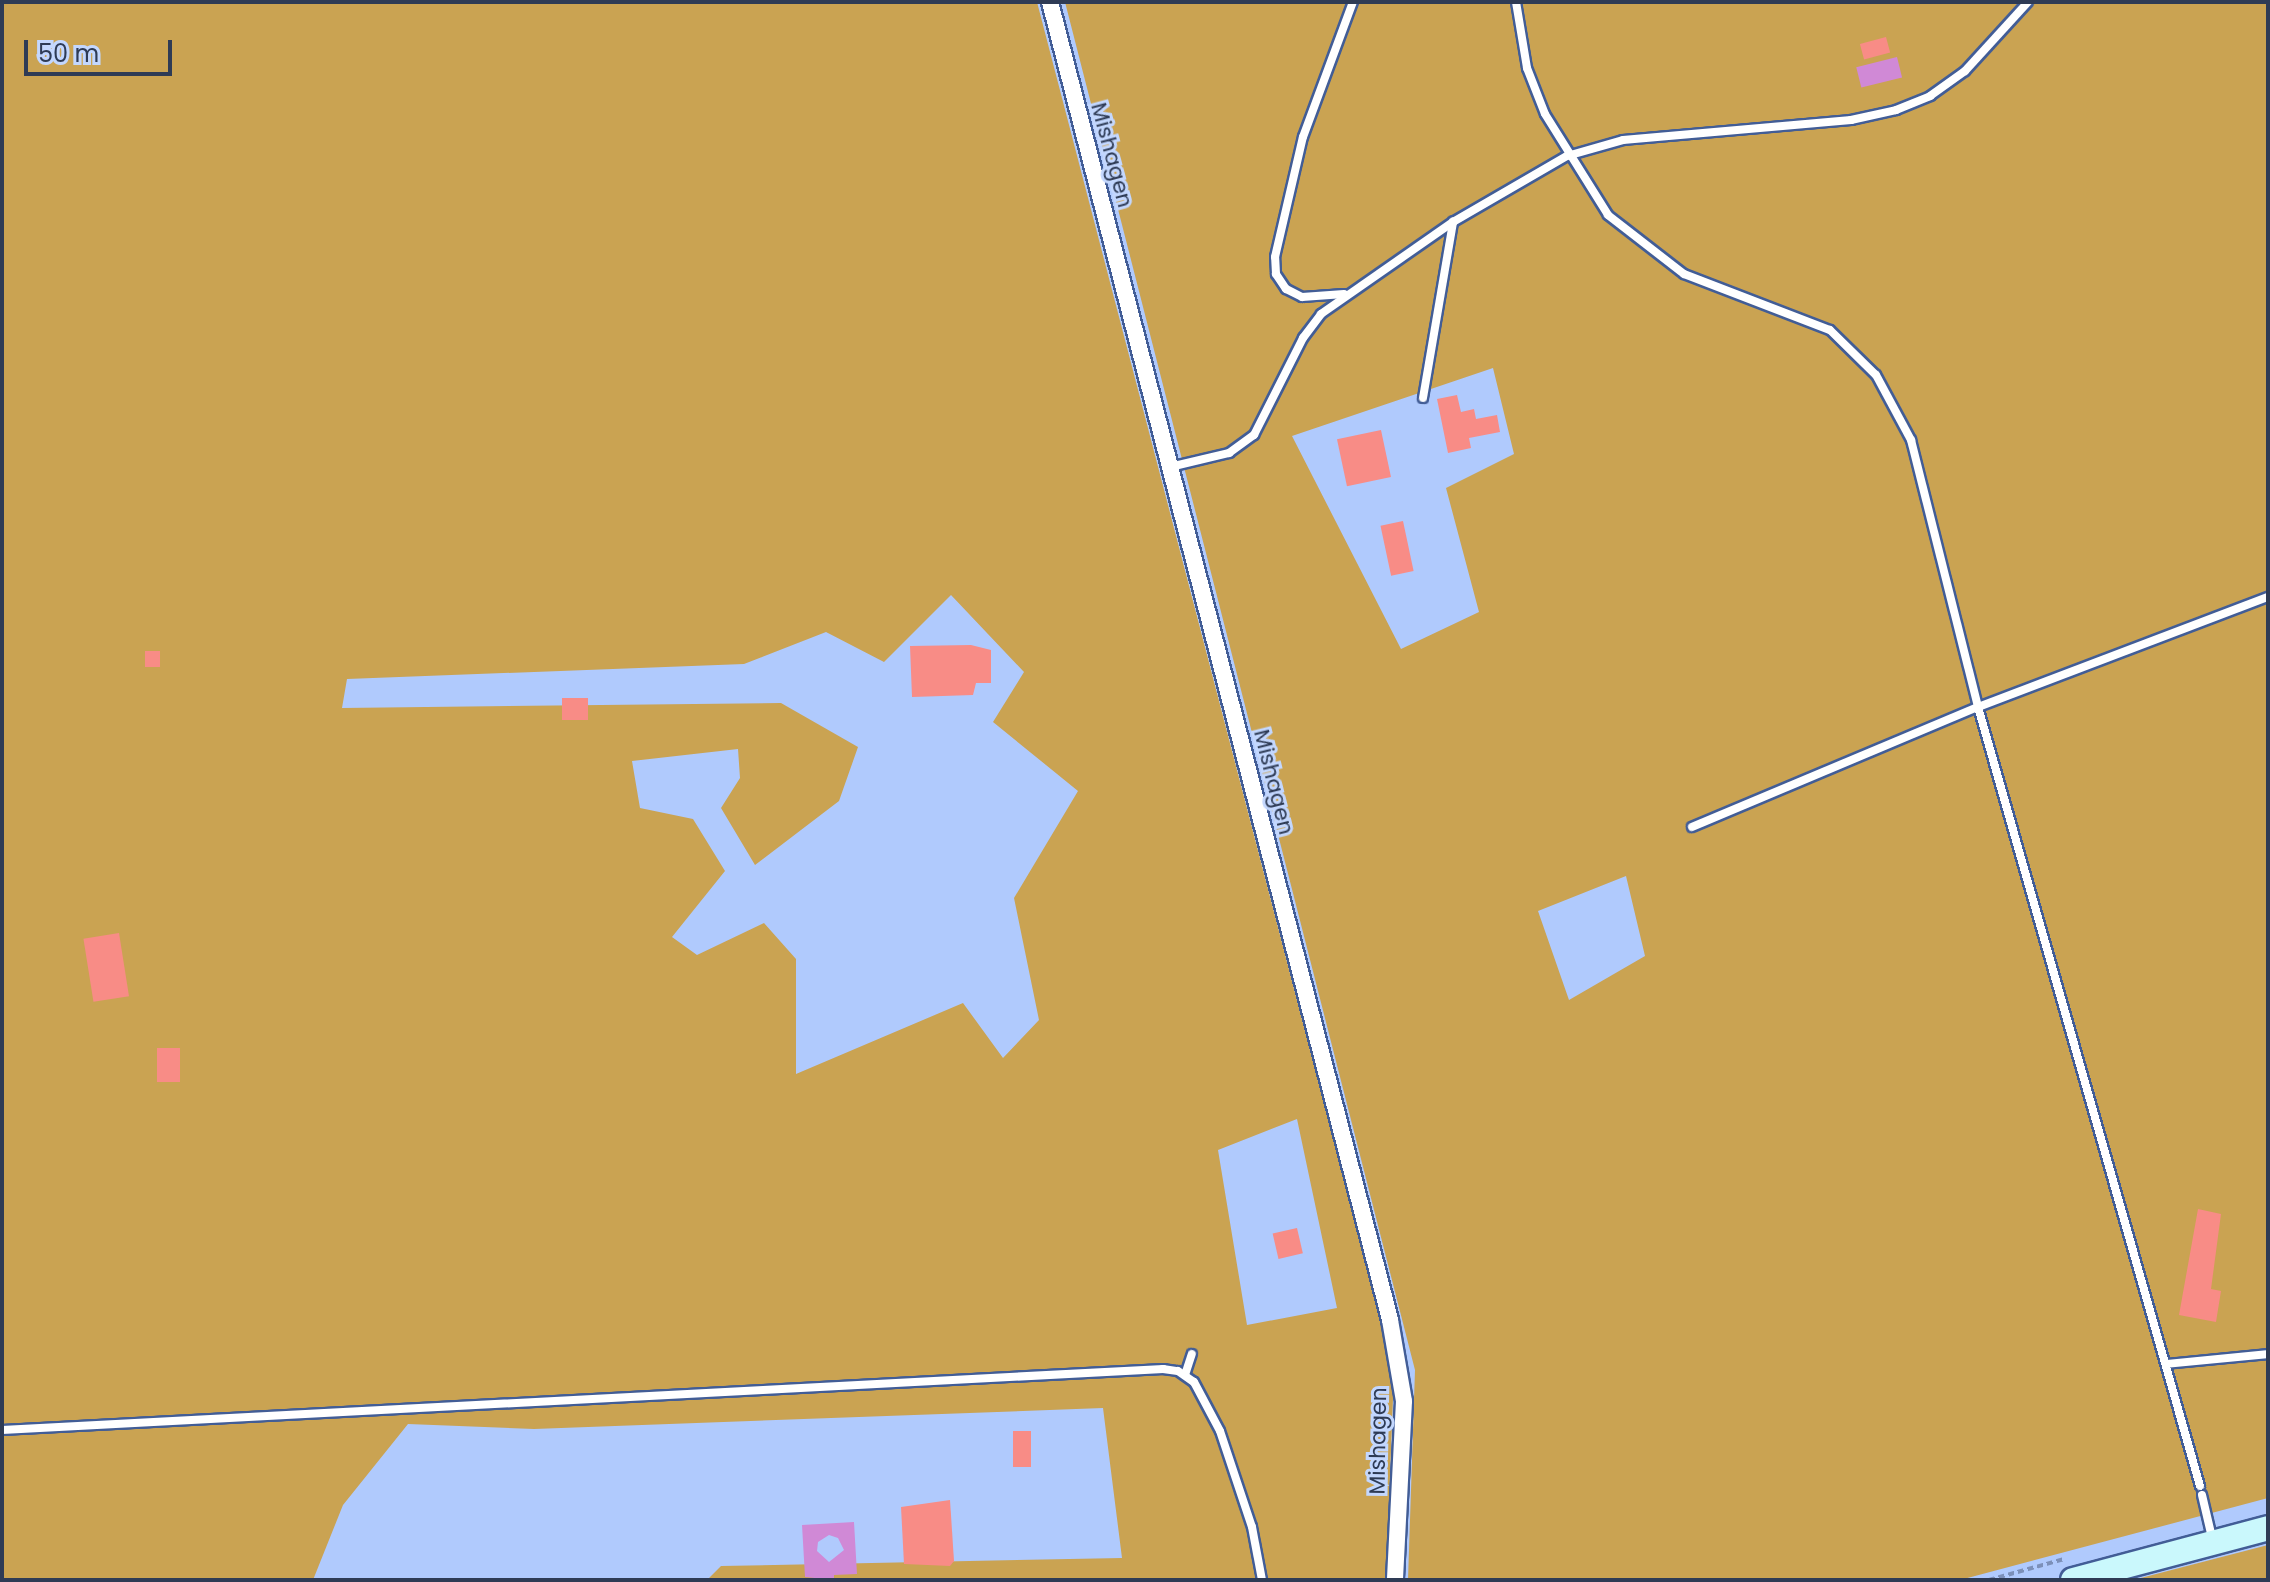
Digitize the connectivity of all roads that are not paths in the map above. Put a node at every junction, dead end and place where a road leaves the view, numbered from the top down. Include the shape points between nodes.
1 (1050, 2) edge
2 (1353, 2) edge
3 (1516, 2) edge
4 (2028, 2) edge
5 (1567, 156) junction
6 (1453, 222) junction
7 (1345, 294) junction
8 (1423, 398) dead end
9 (1170, 467) junction
10 (2268, 597) edge
11 (1978, 707) junction
12 (1692, 827) dead end
13 (1192, 1354) dead end
14 (2268, 1354) edge
15 (2166, 1364) junction
16 (1185, 1375) junction
17 (2, 1430) edge
18 (2268, 1528) edge
19 (2213, 1542) junction
20 (1262, 1580) edge
21 (1395, 1580) edge
22 (2073, 1580) edge

1 - 9 street, Mishagen
2 - 7 lane via 1303,137 1275,257 1276,274 1286,289 1302,297
3 - 5 lane via 1527,68
4 - 5 lane via 1965,71 1930,96 1896,110 1851,120 1623,140
5 - 6 lane
5 - 11 lane via 1608,215 1641,244 1684,274 1830,330 1876,375 1911,440
6 - 7 lane
6 - 8 lane
7 - 9 lane via 1303,338 1254,435 1229,453
9 - 21 street, Mishagen via 1397,1353 1404,1418
10 - 11 lane
11 - 12 lane
11 - 15 lane
13 - 16 lane
14 - 15 lane
15 - 19 lane
16 - 17 lane via 1163,1369
16 - 20 lane via 1220,1431 1252,1527
18 - 19 street
19 - 22 street

